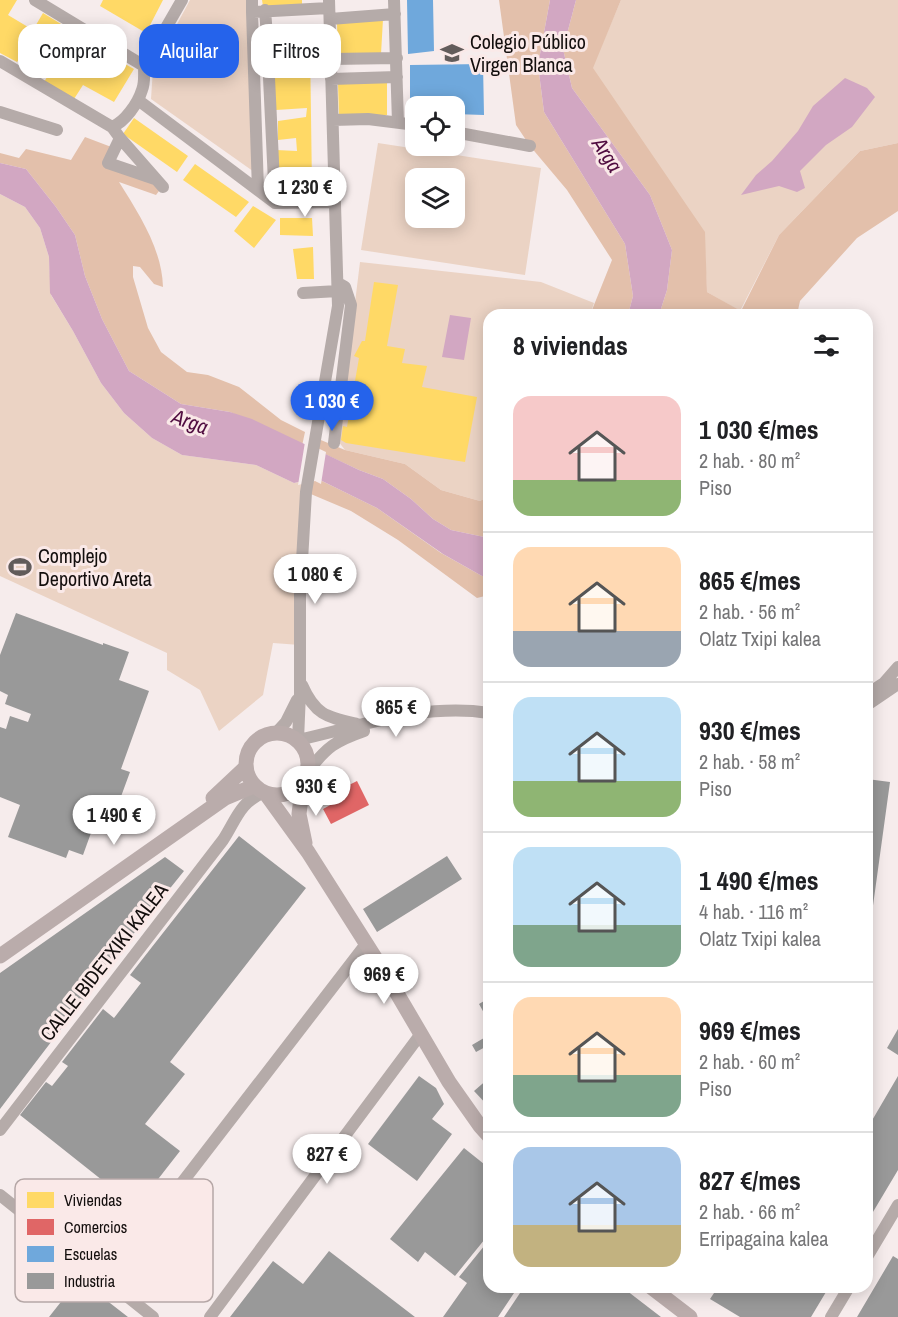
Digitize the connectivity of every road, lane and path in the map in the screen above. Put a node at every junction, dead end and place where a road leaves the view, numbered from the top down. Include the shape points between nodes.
1 (34, 0) edge
2 (182, 0) edge
3 (394, 0) edge
4 (256, 7) edge
5 (329, 9) edge
6 (395, 14) junction
7 (168, 24) edge
8 (262, 24) edge
9 (330, 24) edge
10 (397, 58) junction
11 (341, 59) edge
12 (0, 61) edge
13 (139, 63) edge
14 (398, 76) junction
15 (143, 78) edge
16 (269, 78) edge
17 (331, 79) joint
18 (138, 100) junction
19 (0, 112) edge
20 (333, 120) junction
21 (398, 122) junction
22 (405, 123) edge
23 (112, 127) junction
24 (57, 130) dead end
25 (465, 134) edge
26 (120, 138) junction
27 (530, 146) dead end
28 (258, 190) junction
29 (335, 202) junction
30 (275, 203) junction
31 (338, 287) junction
32 (303, 293) dead end
33 (334, 442) dead end
34 (898, 667) edge
35 (898, 684) edge
36 (300, 687) junction
37 (873, 690) edge
38 (873, 701) edge
39 (483, 713) edge
40 (483, 720) edge
41 (358, 725) junction
42 (276, 733) junction
43 (298, 740) junction
44 (246, 767) junction
45 (305, 776) junction
46 (261, 791) junction
47 (308, 852) junction
48 (366, 944) junction
49 (0, 945) edge
50 (0, 956) edge
51 (420, 1035) junction
52 (483, 1129) edge
53 (0, 1130) edge
54 (185, 1179) edge
55 (0, 1196) edge
56 (898, 1205) edge
57 (15, 1208) edge
58 (873, 1247) edge
59 (659, 1293) edge
60 (845, 1293) edge
61 (134, 1302) edge
62 (153, 1317) edge
63 (210, 1317) edge
64 (690, 1317) edge
65 (831, 1317) edge

1 - 13 street
2 - 7 street
3 - 6 street
4 - 5 street
4 - 8 street
4 - 28 street
5 - 6 street
5 - 9 street
6 - 10 street
10 - 11 street
10 - 14 street
12 - 23 street
14 - 17 street
14 - 21 street
15 - 18 street
16 - 30 street
17 - 20 street
18 - 23 street via 120,124
18 - 28 street
19 - 24 street
20 - 21 street via 368,118
20 - 29 street
21 - 22 street
23 - 26 street
25 - 27 street
26 - 26 street via 160,183 108,163
28 - 30 street
29 - 30 street
29 - 31 street
31 - 32 street
31 - 33 street via 345,287 351,305
31 - 36 street via 333,344 306,492
34 - 37 street
35 - 38 street
36 - 41 street via 321,714
36 - 42 street via 286,722
36 - 43 street
39 - 41 street via 407,714
40 - 45 street via 438,718 369,729 341,739 325,750
41 - 43 street
42 - 43 main road
42 - 44 main road via 259,739 251,747
43 - 45 main road via 307,754
44 - 46 main road via 248,777
44 - 49 main road via 221,792
45 - 46 main road via 293,792 285,795
45 - 47 main road via 298,814
46 - 47 main road
46 - 50 main road via 225,798
46 - 53 street, CALLE BIDETXIKI KALEA via 243,805 223,840
47 - 48 main road
48 - 51 main road
48 - 54 street
51 - 52 main road
51 - 63 street
55 - 57 street
56 - 58 street
59 - 64 main road
60 - 65 street
61 - 62 street

